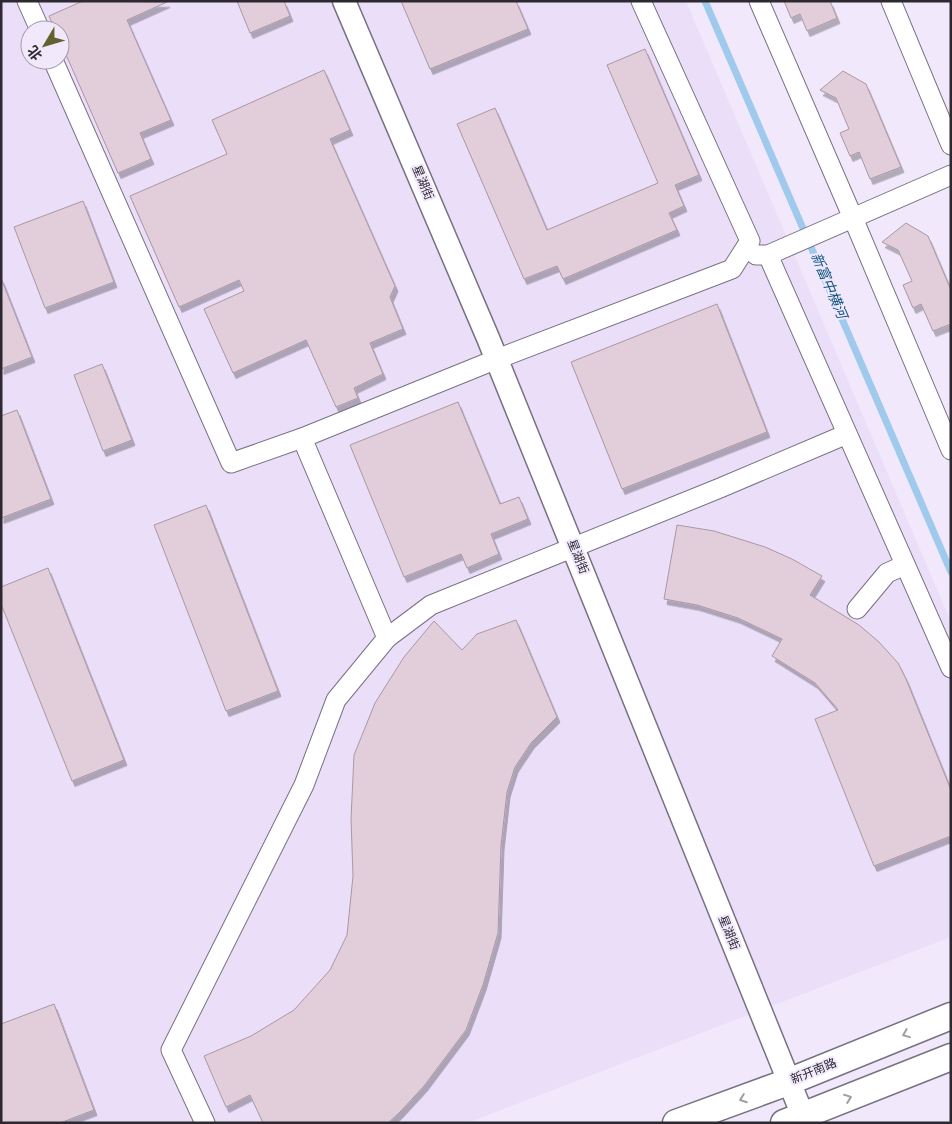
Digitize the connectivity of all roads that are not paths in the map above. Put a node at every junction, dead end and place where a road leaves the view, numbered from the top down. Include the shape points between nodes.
1 (27, 1) edge
2 (344, 1) edge
3 (641, 1) edge
4 (759, 1) edge
5 (891, 1) edge
6 (36, 20) edge
7 (57, 70) edge
8 (951, 145) edge
9 (951, 175) edge
10 (853, 218) junction
11 (775, 252) junction
12 (741, 256) junction
13 (497, 359) junction
14 (847, 434) junction
15 (302, 438) junction
16 (951, 450) edge
17 (573, 547) junction
18 (905, 565) junction
19 (857, 609) dead end
20 (387, 638) junction
21 (951, 668) edge
22 (951, 1016) edge
23 (951, 1057) edge
24 (788, 1082) junction
25 (796, 1120) edge
26 (205, 1123) edge
27 (676, 1123) edge

1 - 6 street
2 - 13 street, 星湖街
3 - 12 street via 750,241
4 - 10 street
5 - 8 street
7 - 15 street via 231,463
9 - 10 street
10 - 11 street
10 - 16 street
11 - 12 street
11 - 14 street
12 - 13 street via 732,269
13 - 15 street
13 - 17 street, 星湖街
14 - 17 street
14 - 18 street
15 - 20 street
17 - 20 street via 431,605
17 - 24 street, 星湖街
18 - 19 street via 887,573
18 - 21 street
20 - 26 street via 336,700 304,785 171,1050
22 -> 24 main road, 新开南路
25 -> 23 main road
24 - 25 street, 星湖街
24 -> 27 main road, 新开南路

